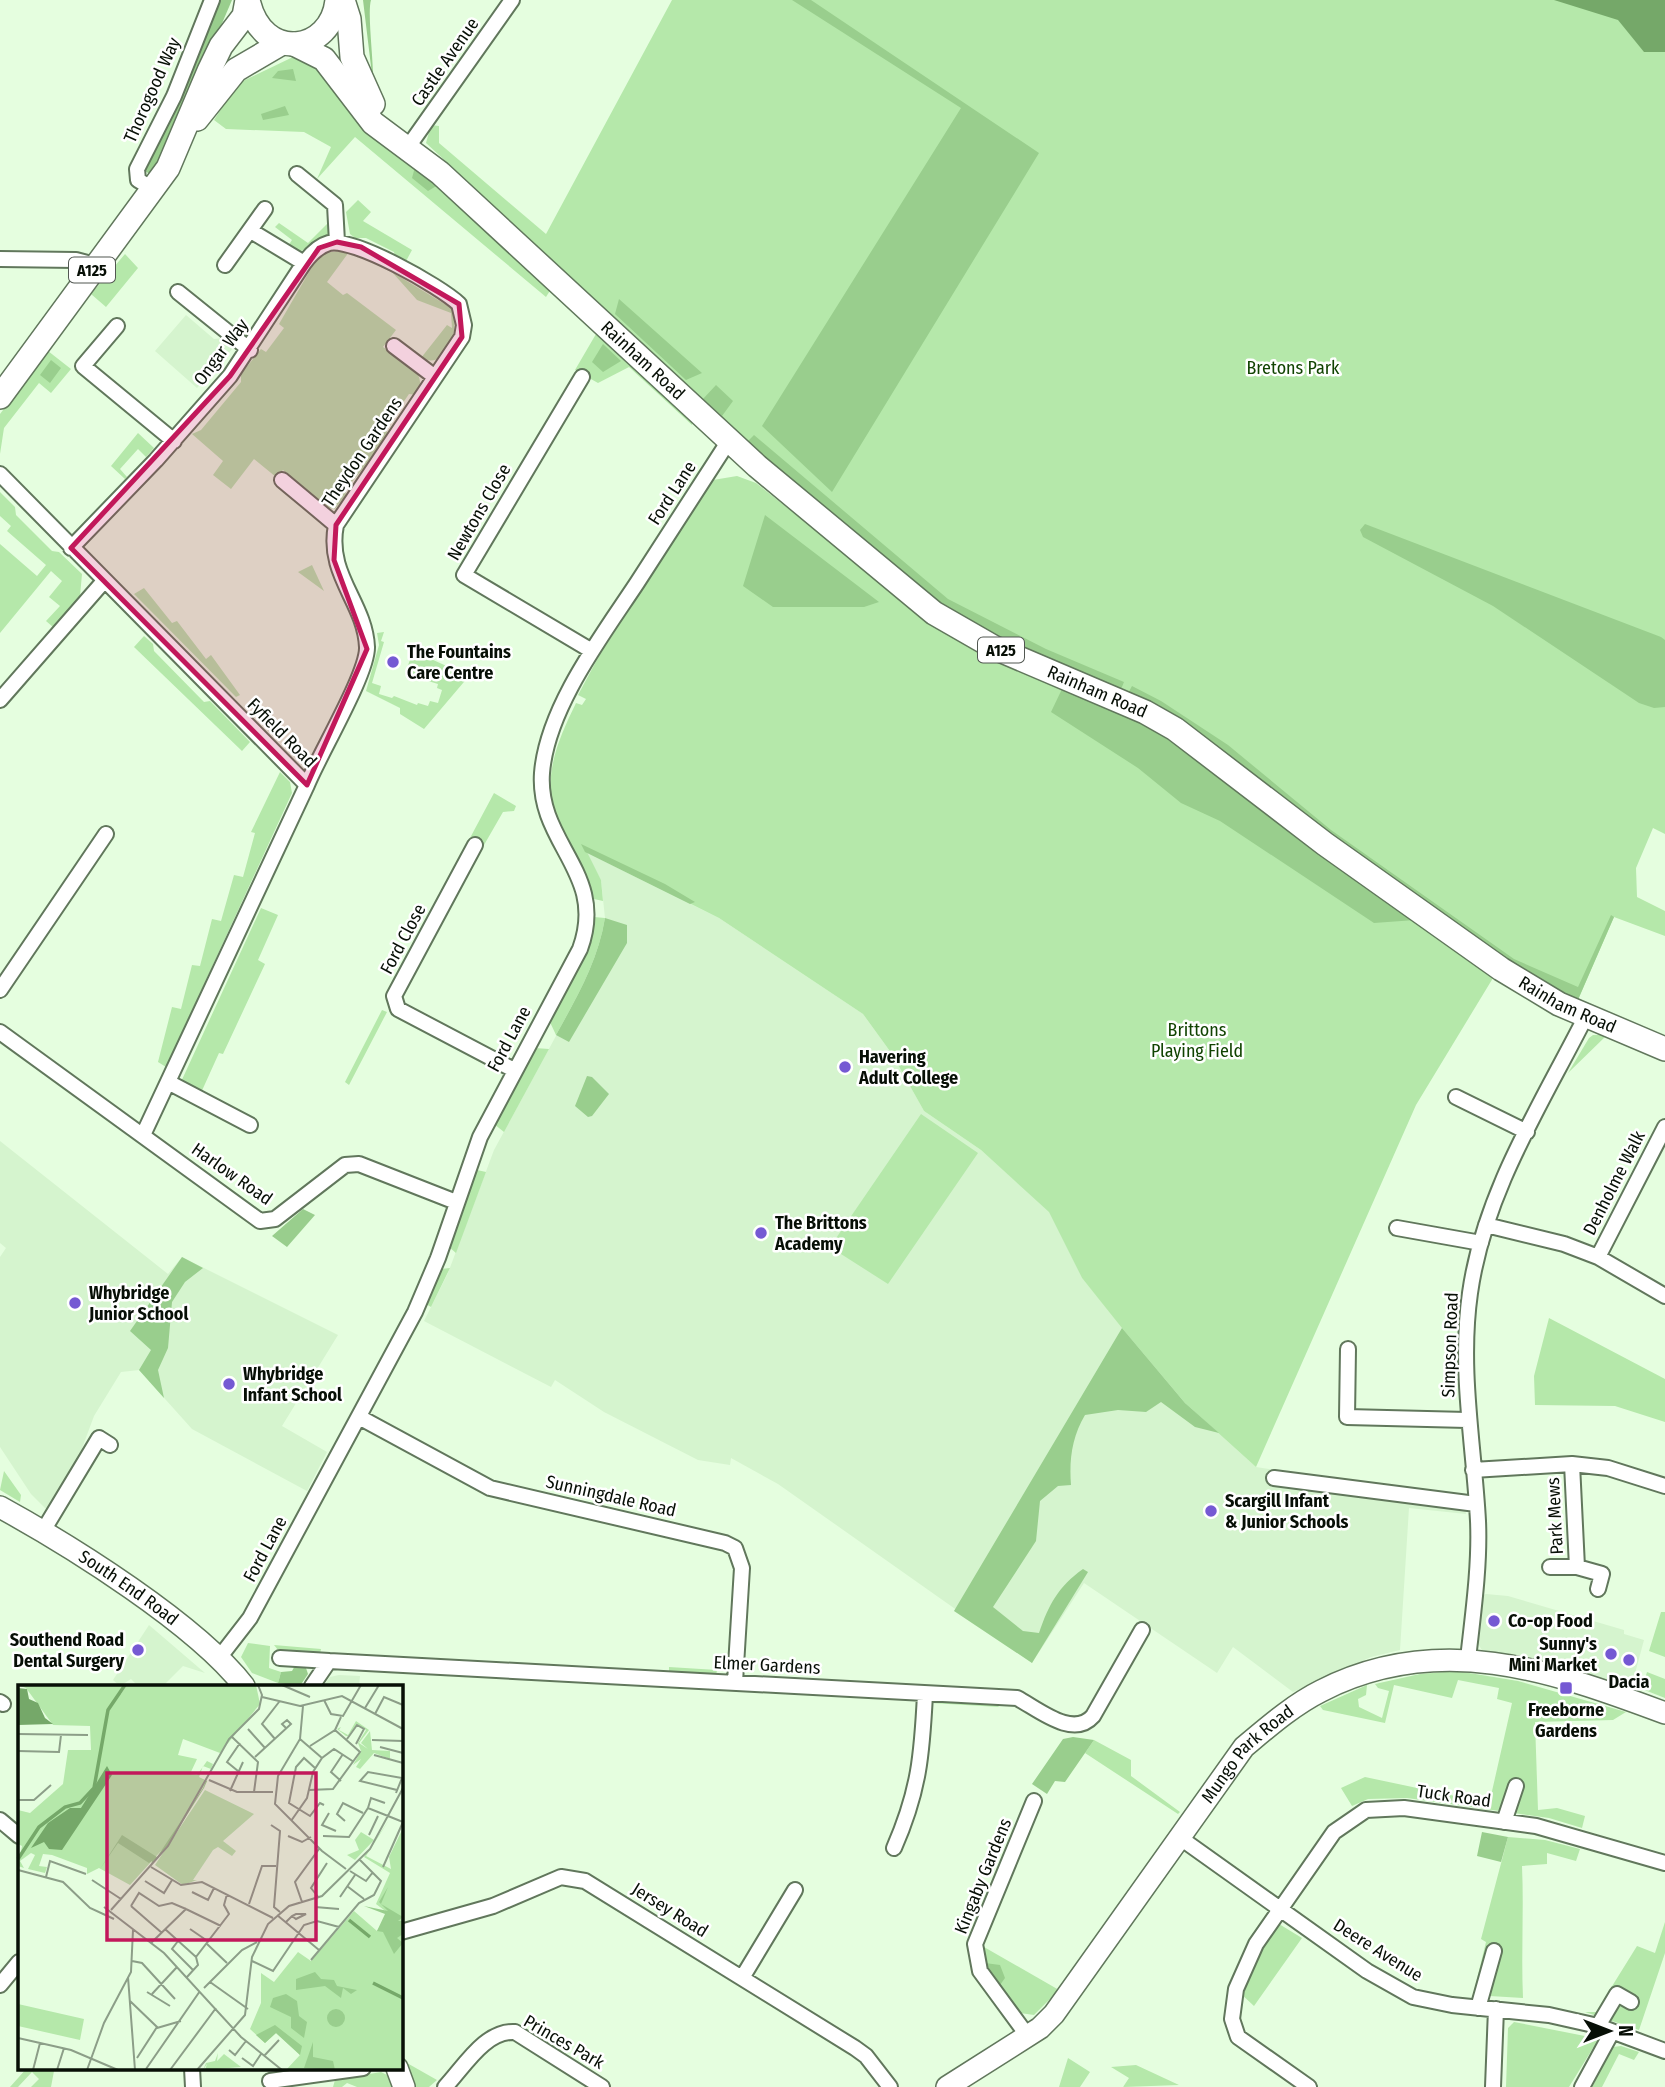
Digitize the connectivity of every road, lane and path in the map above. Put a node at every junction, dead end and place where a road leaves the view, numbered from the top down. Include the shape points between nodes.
1 (212, 0) edge
2 (248, 0) edge
3 (340, 0) edge
4 (512, 0) edge
5 (288, 44) junction
6 (180, 141) junction
7 (408, 147) junction
8 (298, 174) dead end
9 (153, 189) junction
10 (265, 209) dead end
11 (251, 231) junction
12 (337, 242) junction
13 (0, 258) edge
14 (304, 263) junction
15 (95, 265) junction
16 (226, 265) dead end
17 (178, 292) dead end
18 (117, 326) dead end
19 (394, 346) dead end
20 (250, 350) junction
21 (435, 377) junction
22 (582, 377) dead end
23 (0, 397) edge
24 (730, 439) junction
25 (174, 441) junction
26 (0, 474) edge
27 (282, 480) dead end
28 (336, 524) junction
29 (71, 548) junction
30 (104, 581) junction
31 (592, 651) junction
32 (0, 700) edge
33 (307, 785) junction
34 (106, 834) dead end
35 (475, 845) dead end
36 (0, 990) edge
37 (1587, 1016) junction
38 (0, 1032) edge
39 (1665, 1049) edge
40 (514, 1070) junction
41 (168, 1082) junction
42 (1456, 1097) dead end
43 (250, 1125) dead end
44 (1665, 1128) edge
45 (1527, 1132) junction
46 (143, 1135) junction
47 (456, 1202) junction
48 (1486, 1225) junction
49 (1397, 1228) dead end
50 (1481, 1242) junction
51 (1598, 1257) junction
52 (1665, 1296) edge
53 (1348, 1349) dead end
54 (359, 1417) junction
55 (1467, 1420) junction
56 (110, 1445) dead end
57 (1572, 1464) junction
58 (1473, 1469) junction
59 (1274, 1478) dead end
60 (1665, 1486) edge
61 (1476, 1504) junction
62 (0, 1507) edge
63 (43, 1531) junction
64 (1550, 1567) dead end
65 (1577, 1567) junction
66 (1598, 1589) dead end
67 (1142, 1630) dead end
68 (219, 1658) junction
69 (280, 1658) dead end
70 (1468, 1659) junction
71 (329, 1661) junction
72 (735, 1682) junction
73 (243, 1685) edge
74 (313, 1685) edge
75 (925, 1693) junction
76 (1665, 1713) edge
77 (1516, 1786) dead end
78 (1034, 1801) dead end
79 (0, 1820) edge
80 (1504, 1822) junction
81 (18, 1835) edge
82 (1179, 1837) junction
83 (894, 1848) dead end
84 (1665, 1863) edge
85 (795, 1890) dead end
86 (1280, 1909) junction
87 (402, 1932) edge
88 (1494, 1951) dead end
89 (18, 1963) edge
90 (742, 1978) junction
91 (0, 1985) edge
92 (1631, 2002) dead end
93 (1478, 2008) junction
94 (1496, 2009) junction
95 (1605, 2029) junction
96 (1027, 2035) junction
97 (1665, 2051) edge
98 (357, 2070) edge
99 (398, 2070) edge
100 (270, 2081) dead end
101 (325, 2081) edge
102 (404, 2087) edge
103 (445, 2087) edge
104 (602, 2087) edge
105 (890, 2087) edge
106 (947, 2087) edge
107 (1309, 2087) edge
108 (1493, 2087) edge
109 (1582, 2087) edge

1 - 9 street, Thorogood Way via 174,96 137,169 138,180
2 - 5 main road, Rainham Road via 256,25 272,41
2 - 6 main road, A125 via 244,16 221,46
3 - 5 main road via 325,28 306,42
3 - 7 main road, Rainham Road / A125 via 349,19 352,57 367,95
4 - 7 street, Castle Avenue
5 - 6 main road, A125 via 236,70
5 - 7 main road, Rainham Road / A125 via 324,59 373,123
6 - 9 main road, A125
7 - 24 main road, Rainham Road / A125
8 - 12 street via 335,205
9 - 15 main road, A125
10 - 11 street
11 - 14 street
11 - 16 street
12 - 14 street, Ongar Way via 319,248
12 - 21 street, Theydon Gardens via 361,247 459,304 462,337
13 - 15 street via 76,260
14 - 20 street, Ongar Way
15 - 23 main road, A125
17 - 20 street
18 - 25 street via 83,366
19 - 21 street
20 - 25 street, Ongar Way
21 - 28 street, Theydon Gardens
22 - 31 street, Newtons Close via 464,575
24 - 31 street, Ford Lane
24 - 37 main road, Rainham Road / A125 via 934,612 995,648 1175,729 1325,844 1501,969
25 - 29 street, Ongar Way
26 - 29 street, Fyfield Road
27 - 28 street
28 - 33 street, Theydon Gardens via 334,560 367,649 358,680
29 - 30 street, Fyfield Road
30 - 32 street
30 - 33 street, Fyfield Road
31 - 40 street, Ford Lane via 551,735 542,772 550,823 587,900 586,931
33 - 41 street, Fyfield Road
34 - 36 street
35 - 40 street, Ford Close via 394,1003
37 - 39 main road, Rainham Road / A125
37 - 45 street, Simpson Road
38 - 46 street, Harlow Road
40 - 47 street, Ford Lane via 480,1137
41 - 43 street
41 - 46 street, Fyfield Road
42 - 45 street
44 - 51 street, Denholme Walk
45 - 48 street, Simpson Road via 1504,1174
46 - 47 street, Harlow Road via 260,1220 275,1219 345,1165 359,1164
47 - 54 street, Ford Lane via 415,1312
48 - 50 street, Simpson Road
48 - 51 street
49 - 50 street
50 - 55 street, Simpson Road via 1469,1293
51 - 52 street
53 - 55 street via 1347,1417
54 - 68 street, Ford Lane via 246,1624
54 - 72 street, Sunningdale Road via 490,1488 735,1548 742,1568
55 - 58 street, Simpson Road
56 - 63 street via 99,1438
57 - 58 street
57 - 60 street via 1608,1468
57 - 65 street, Park Mews
58 - 61 street, Simpson Road
59 - 61 street
61 - 70 street, Simpson Road
62 - 63 street, South End Road
63 - 68 street, South End Road
64 - 65 street
65 - 66 street, Park Mews via 1602,1574
67 - 75 street, Elmer Gardens via 1093,1716 1083,1725 1069,1726 1017,1698
68 - 73 street, South End Road
69 - 71 street, Elmer Gardens
70 - 76 street, Mungo Park Road via 1502,1662
70 - 82 street, Mungo Park Road via 1396,1665 1351,1677 1294,1708 1244,1747
71 - 72 street, Elmer Gardens
71 - 74 street
72 - 75 street, Elmer Gardens
75 - 83 street via 922,1761 913,1805
77 - 80 street
78 - 96 street, Kingaby Gardens via 975,1944 980,1971
79 - 81 street
80 - 84 street, Tuck Road via 1536,1826
80 - 86 street, Tuck Road via 1404,1808 1366,1810 1334,1832
82 - 86 street, Deere Avenue
82 - 96 street, Mungo Park Road via 1065,2003
85 - 90 street
86 - 93 street, Deere Avenue via 1367,1971 1413,1997
86 - 107 street, Tuck Road via 1256,1944 1236,1989 1232,2019 1238,2037
87 - 90 street, Jersey Road via 493,1906 572,1876
88 - 93 street
89 - 91 street
90 - 105 street, Jersey Road via 866,2056
92 - 95 street via 1617,1994
93 - 94 street, Deere Avenue
94 - 95 street, Deere Avenue via 1549,2015
94 - 108 street
95 - 97 street, Deere Avenue
95 - 109 street
96 - 106 street, Mungo Park Road
98 - 101 street
99 - 102 street
100 - 101 street
103 - 104 street, Princes Park via 503,2031 515,2032

